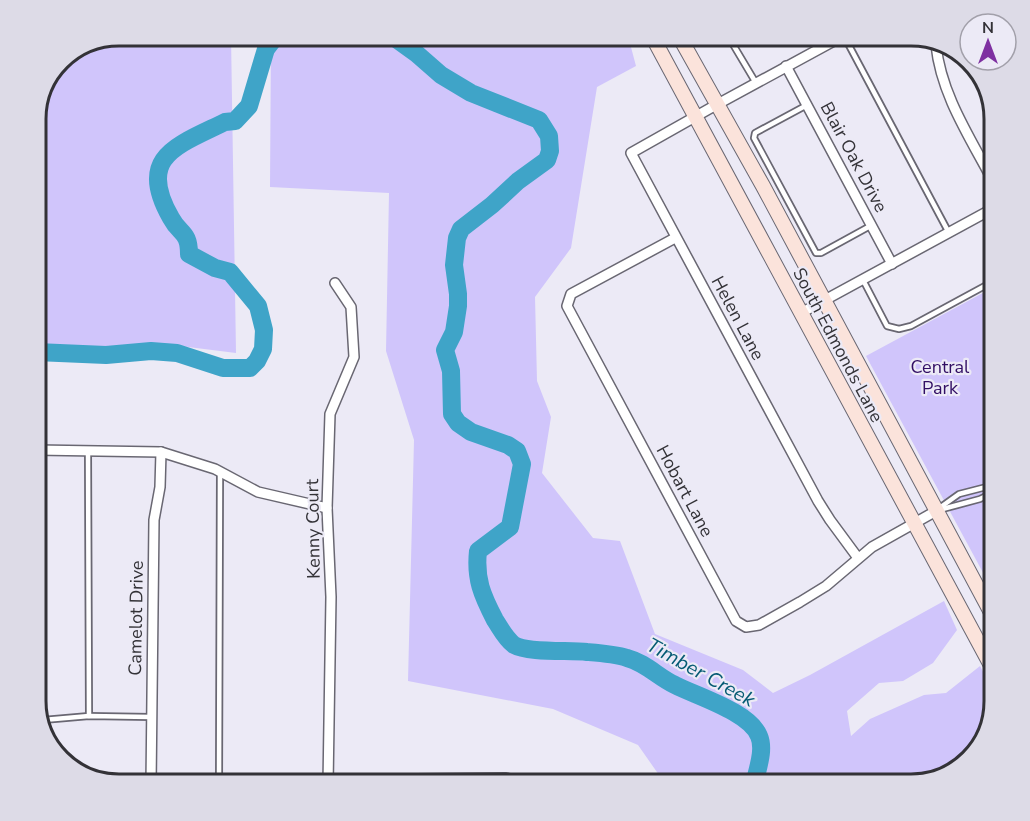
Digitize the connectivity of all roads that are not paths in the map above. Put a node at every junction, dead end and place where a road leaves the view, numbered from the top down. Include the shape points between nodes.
1 (657, 46) edge
2 (684, 46) edge
3 (734, 46) edge
4 (824, 46) edge
5 (848, 46) edge
6 (937, 51) edge
7 (786, 66) junction
8 (756, 83) junction
9 (716, 105) junction
10 (807, 105) junction
11 (695, 117) junction
12 (984, 163) edge
13 (984, 214) edge
14 (872, 225) junction
15 (950, 233) junction
16 (675, 238) junction
17 (892, 264) junction
18 (862, 279) junction
19 (334, 283) dead end
20 (984, 286) edge
21 (822, 300) junction
22 (801, 313) junction
23 (47, 450) edge
24 (88, 450) junction
25 (162, 452) junction
26 (220, 472) junction
27 (984, 488) edge
28 (984, 497) edge
29 (327, 508) junction
30 (936, 511) junction
31 (914, 523) junction
32 (858, 558) junction
33 (984, 600) edge
34 (984, 652) edge
35 (89, 716) junction
36 (152, 717) junction
37 (49, 719) edge
38 (151, 774) edge
39 (219, 774) edge
40 (328, 774) edge

1 - 11 main road, South Edmonds Lane
2 - 9 main road, South Edmonds Lane
3 - 8 lane
4 - 7 street
5 - 15 lane
6 - 12 street via 949,95
7 - 8 street
7 - 10 street, Blair Oak Drive
8 - 9 street
9 - 11 street
9 - 21 main road, South Edmonds Lane
10 - 14 street, Blair Oak Drive
10 - 14 lane via 755,133 754,138 816,253
11 - 16 street, Helen Lane via 631,153
11 - 22 main road, South Edmonds Lane
13 - 15 street
14 - 17 street, Blair Oak Drive
15 - 17 street
16 - 32 street, Helen Lane via 818,501
16 - 32 street, Hobart Lane via 571,294 567,306 736,621 746,627 759,625 814,594
17 - 18 street
18 - 20 lane via 886,326 899,329
18 - 21 street
19 - 29 street, Kenny Court via 351,307 354,357 330,414
21 - 22 street
21 - 30 main road, South Edmonds Lane
22 - 31 main road, South Edmonds Lane
23 - 24 street
24 - 25 street
24 - 35 lane
25 - 26 street
25 - 36 street, Camelot Drive via 154,520
26 - 29 street via 258,492
26 - 39 lane
27 - 30 lane via 959,494
28 - 30 lane
29 - 40 street, Kenny Court via 331,597
30 - 31 street
30 - 33 main road, South Edmonds Lane
31 - 32 street, Hobart Lane
31 - 34 main road, South Edmonds Lane
35 - 36 lane
35 - 37 lane
36 - 38 street, Camelot Drive

